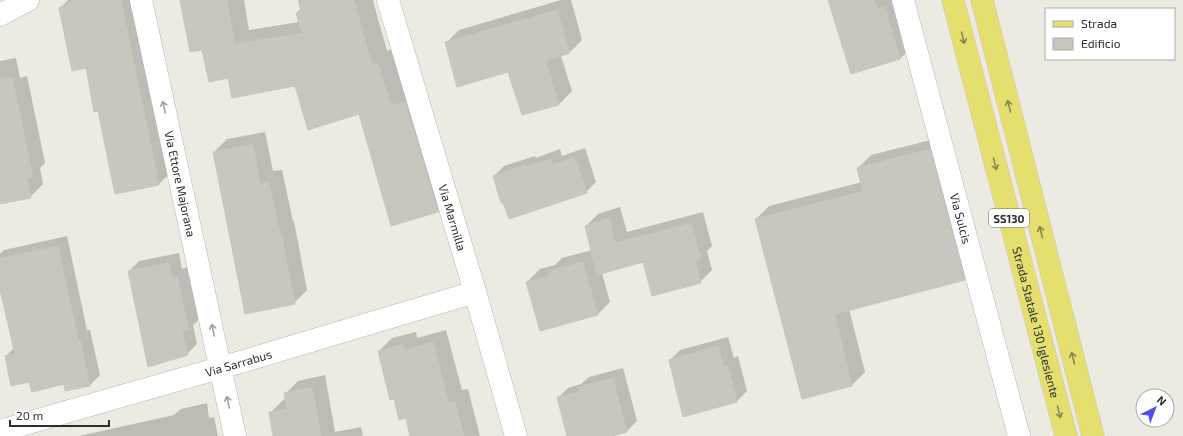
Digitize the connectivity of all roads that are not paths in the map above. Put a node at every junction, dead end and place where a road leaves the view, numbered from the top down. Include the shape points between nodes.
1 (28, 0) edge
2 (141, 0) edge
3 (388, 0) edge
4 (903, 0) edge
5 (953, 0) edge
6 (982, 0) edge
7 (0, 15) edge
8 (475, 292) junction
9 (221, 368) junction
10 (0, 431) edge
11 (235, 436) edge
12 (516, 436) edge
13 (1019, 436) edge
14 (1066, 436) edge
15 (1093, 436) edge

1 - 7 street
9 -> 2 street, Via Ettore Majorana
3 - 8 street, Via Marmilla
4 - 13 street, Via Sulcis
5 -> 14 main road, Strada Statale 130 Iglesiente / SS130
15 -> 6 main road, SS130
8 - 9 street, Via Sarrabus
8 - 12 street, Via Marmilla
9 - 10 street, Via Sarrabus
11 -> 9 street, Via Ettore Majorana

